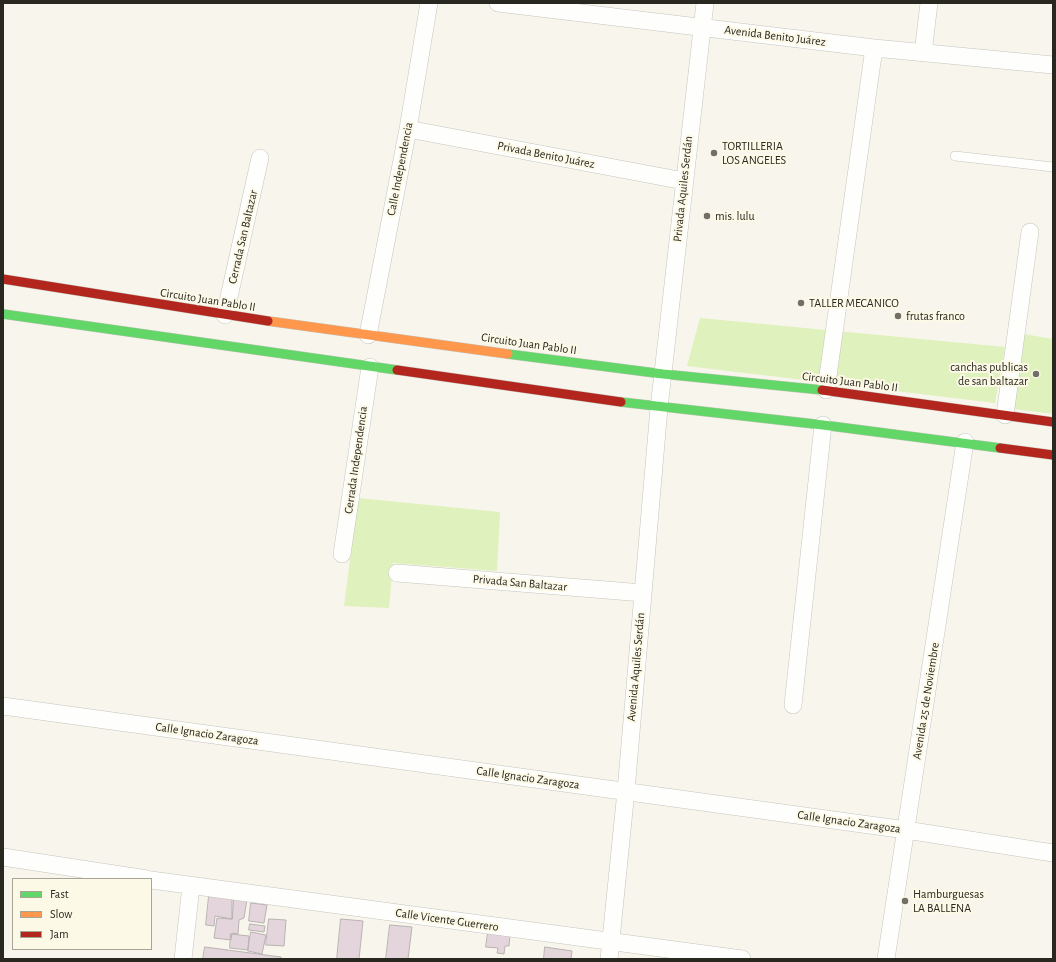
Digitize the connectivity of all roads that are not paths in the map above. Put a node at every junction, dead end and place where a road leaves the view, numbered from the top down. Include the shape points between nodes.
1 (430, 3) edge
2 (498, 3) edge
3 (705, 3) edge
4 (929, 3) edge
5 (702, 28) junction
6 (874, 48) junction
7 (923, 53) junction
8 (1053, 65) edge
9 (408, 129) junction
10 (956, 156) dead end
11 (260, 158) dead end
12 (1053, 167) edge
13 (684, 182) junction
14 (1030, 232) dead end
15 (3, 279) edge
16 (3, 314) edge
17 (225, 315) junction
18 (368, 335) junction
19 (370, 367) junction
20 (663, 374) junction
21 (826, 390) junction
22 (659, 408) junction
23 (1004, 415) junction
24 (1053, 422) edge
25 (823, 425) junction
26 (965, 442) junction
27 (1053, 455) edge
28 (342, 554) dead end
29 (397, 573) dead end
30 (643, 593) junction
31 (793, 705) dead end
32 (3, 706) edge
33 (626, 791) junction
34 (906, 830) junction
35 (1053, 853) edge
36 (3, 857) edge
37 (140, 878) edge
38 (152, 880) edge
39 (191, 886) junction
40 (611, 942) junction
41 (183, 959) edge
42 (609, 959) edge
43 (742, 959) edge
44 (886, 959) edge

1 - 9 street, Calle Independencia
2 - 5 street, Avenida Benito Juárez
3 - 5 street, Privada Aquiles Serdán
4 - 7 street
5 - 6 street, Avenida Benito Juárez
5 - 13 street, Privada Aquiles Serdán
6 - 7 street, Avenida Benito Juárez
6 - 21 street
7 - 8 street, Avenida Benito Juárez
9 - 13 street, Privada Benito Juárez
9 - 18 street, Calle Independencia
10 - 12 lane
11 - 17 street, Cerrada San Baltazar
13 - 20 street, Privada Aquiles Serdán
14 - 23 street
15 - 17 main road, Circuito Juan Pablo II
16 - 19 main road
17 - 18 main road, Circuito Juan Pablo II
18 - 20 main road, Circuito Juan Pablo II
19 - 22 main road
19 - 28 street, Cerrada Independencia
20 - 21 main road, Circuito Juan Pablo II
20 - 22 street, Avenida Aquiles Serdán
21 - 23 main road, Circuito Juan Pablo II
22 - 25 main road
22 - 30 street, Avenida Aquiles Serdán
23 - 24 main road, Circuito Juan Pablo II
25 - 26 main road
25 - 31 street
26 - 27 main road
26 - 34 street, Avenida 25 de Noviembre
29 - 30 street, Privada San Baltazar
30 - 33 street, Avenida Aquiles Serdán
32 - 33 street, Calle Ignacio Zaragoza
33 - 34 street, Calle Ignacio Zaragoza
33 - 40 street, Avenida Aquiles Serdán
34 - 35 street, Calle Ignacio Zaragoza
34 - 44 street, Avenida 25 de Noviembre
36 - 37 street
38 - 39 street, Calle Vicente Guerrero
39 - 40 street, Calle Vicente Guerrero via 306,906
39 - 41 street
40 - 42 street, Avenida Aquiles Serdán
40 - 43 street, Calle Vicente Guerrero

